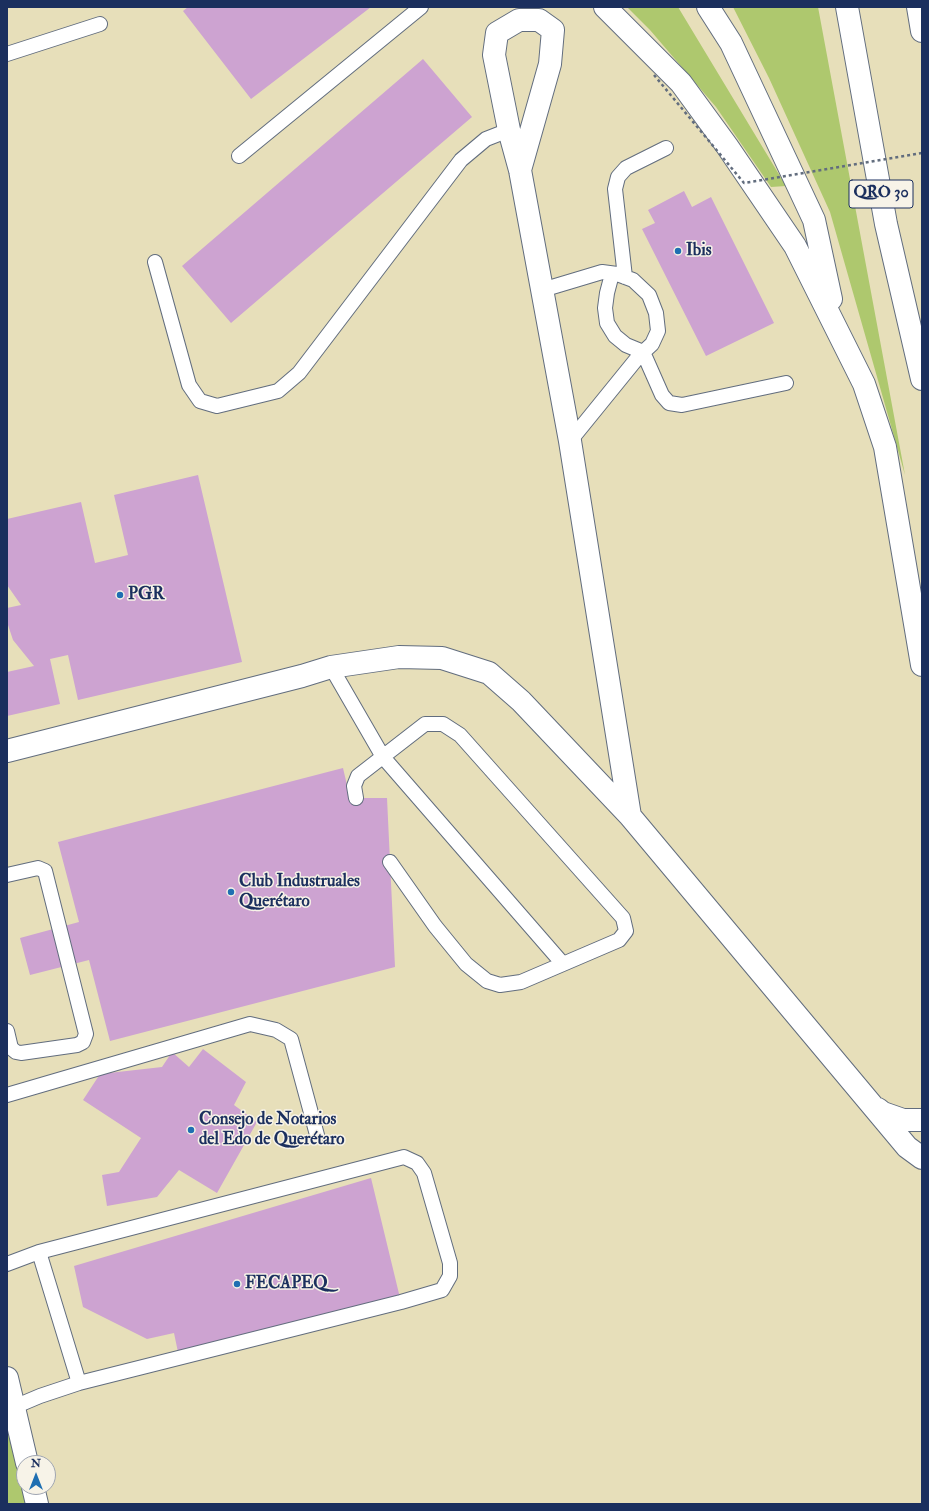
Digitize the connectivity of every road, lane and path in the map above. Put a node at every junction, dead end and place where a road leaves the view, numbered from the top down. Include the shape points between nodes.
1 (421, 7) edge
2 (605, 7) edge
3 (708, 7) edge
4 (847, 7) edge
5 (918, 7) edge
6 (100, 24) dead end
7 (922, 31) edge
8 (7, 54) edge
9 (654, 75) dead end
10 (509, 130) junction
11 (666, 148) dead end
12 (922, 152) edge
13 (239, 156) dead end
14 (520, 170) junction
15 (155, 262) dead end
16 (618, 275) junction
17 (542, 290) junction
18 (837, 328) junction
19 (643, 352) junction
20 (922, 379) edge
21 (786, 383) dead end
22 (570, 441) junction
23 (922, 665) edge
24 (331, 667) junction
25 (7, 751) edge
26 (384, 757) junction
27 (356, 798) dead end
28 (630, 816) junction
29 (390, 862) dead end
30 (7, 876) edge
31 (563, 964) junction
32 (7, 1031) edge
33 (7, 1094) edge
34 (867, 1099) junction
35 (922, 1120) edge
36 (317, 1135) dead end
37 (922, 1158) edge
38 (39, 1252) junction
39 (7, 1264) edge
40 (7, 1378) edge
41 (79, 1383) junction
42 (14, 1407) junction
43 (25, 1455) edge

1 - 13 lane
2 - 18 main road via 686,89 795,246
3 - 18 main road via 731,43 814,220
4 - 20 main road, QRO 30 via 886,224
5 - 7 main road
6 - 8 lane
9 - 12 path, bridge via 744,183
10 - 14 main road
10 - 14 main road via 494,55 497,33 519,20 539,20 553,30 550,64
10 - 15 lane via 486,139 460,160 299,373 278,391 218,406 200,401 190,385
11 - 16 lane via 626,168 618,177 615,189
14 - 17 main road
16 - 17 lane via 602,272
16 - 19 lane via 607,293 607,323 615,336 626,345
16 - 19 lane via 633,280 649,295 656,313 658,331 652,344
17 - 22 main road
18 - 23 main road via 864,384 885,447
19 - 21 lane via 668,403 682,405
19 - 22 lane
22 - 28 main road
24 - 25 main road
24 - 26 lane
24 - 28 main road via 399,657 442,658 489,673 521,701
26 - 27 lane via 358,776 354,786
26 - 31 lane
26 - 31 lane via 426,724 443,724 460,735 623,918 626,931 619,940
28 - 34 main road
29 - 31 lane via 435,926 466,964 487,981 500,985 520,982
30 - 32 lane via 38,868 45,871 86,1034 83,1042 77,1045 21,1053 11,1048
33 - 36 lane via 250,1024 276,1030 291,1039
34 - 35 main road via 883,1114 903,1120
34 - 37 main road via 907,1146
38 - 39 lane
38 - 41 lane
38 - 41 lane via 404,1157 417,1163 424,1173 450,1263 450,1276 442,1290
40 - 42 main road
41 - 42 lane
42 - 43 main road

